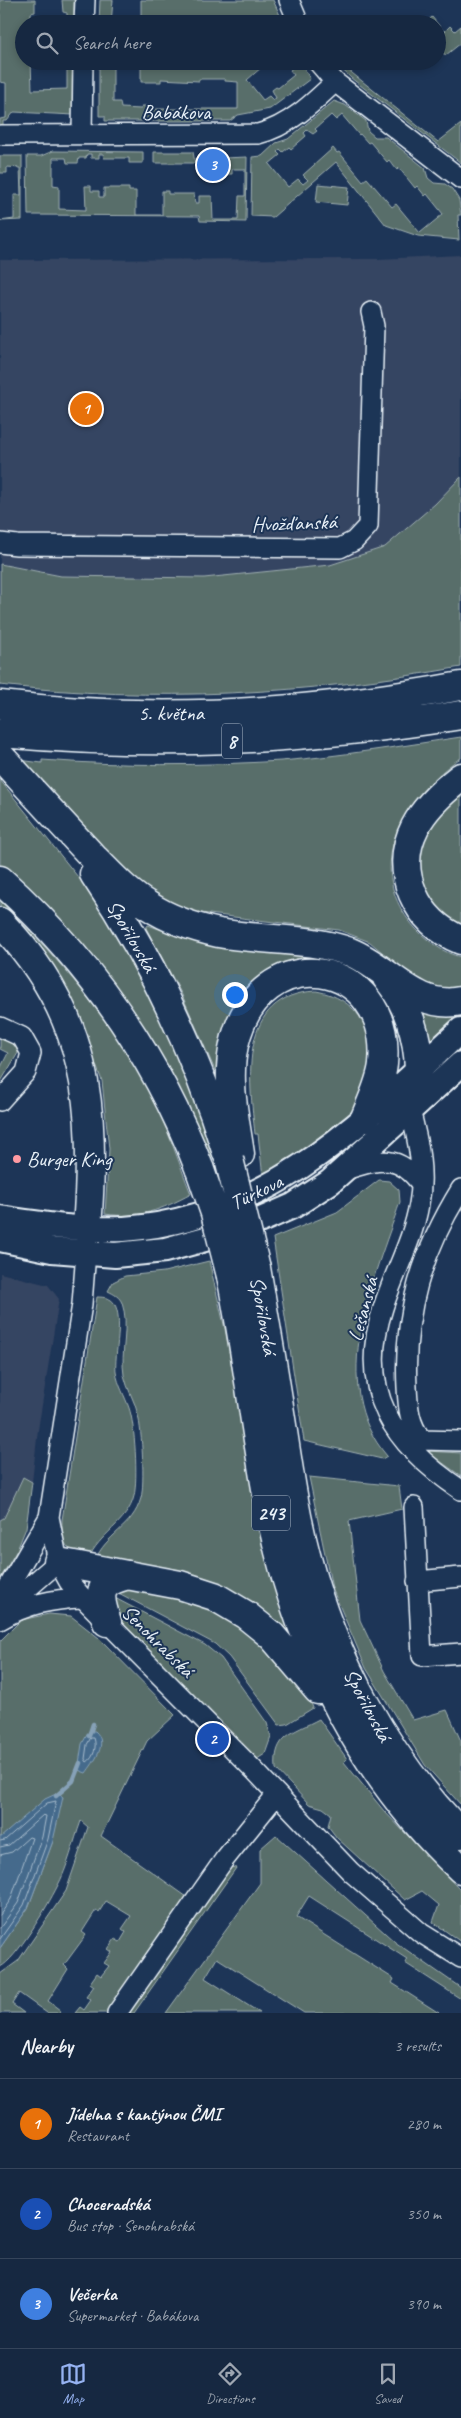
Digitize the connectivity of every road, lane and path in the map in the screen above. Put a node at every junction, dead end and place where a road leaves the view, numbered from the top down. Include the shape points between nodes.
1 (84, 0) edge
2 (289, 0) edge
3 (84, 15) edge
4 (295, 15) edge
5 (84, 70) edge
6 (325, 70) edge
7 (335, 82) junction
8 (82, 134) junction
9 (0, 135) edge
10 (461, 180) edge
11 (371, 312) dead end
12 (0, 543) edge
13 (461, 686) edge
14 (0, 705) edge
15 (461, 715) edge
16 (0, 741) edge
17 (461, 777) edge
18 (42, 804) junction
19 (0, 880) edge
20 (0, 922) edge
21 (461, 940) edge
22 (375, 967) junction
23 (461, 1001) edge
24 (372, 1009) junction
25 (0, 1027) edge
26 (461, 1030) edge
27 (461, 1064) edge
28 (412, 1076) junction
29 (0, 1101) edge
30 (410, 1110) junction
31 (365, 1118) junction
32 (235, 1156) junction
33 (342, 1172) junction
34 (421, 1184) junction
35 (461, 1189) edge
36 (0, 1218) edge
37 (0, 1239) edge
38 (87, 1241) junction
39 (243, 1272) junction
40 (461, 1441) edge
41 (461, 1490) edge
42 (414, 1507) dead end
43 (49, 1517) junction
44 (58, 1562) junction
45 (129, 1575) junction
46 (461, 1577) edge
47 (417, 1581) junction
48 (83, 1598) junction
49 (0, 1601) edge
50 (0, 1613) edge
51 (0, 1620) edge
52 (107, 1622) junction
53 (461, 1653) edge
54 (354, 1737) junction
55 (277, 1794) junction
56 (461, 1834) edge
57 (461, 1869) edge
58 (461, 1958) edge
59 (118, 2013) edge

1 - 3 street
2 - 4 street
5 - 8 street
6 - 7 street
7 - 8 street, Babákova via 288,122 269,132
7 - 10 street
8 - 9 street, Babákova
11 - 12 street, Hvožďanská via 374,326 368,526 354,541 340,548
13 - 14 highway, 5. května / 8 via 359,702 236,712 112,713
15 - 16 highway, 5. května / 8 via 352,731 239,740
16 - 18 highway
17 - 21 highway via 419,820 410,838 406,859 408,882 423,913 440,929
18 - 22 highway via 129,892 160,912 218,932 336,948 352,953
18 - 32 highway, Spořilovská via 96,876 154,975
19 - 39 highway, Spořilovská, bridge via 69,949 121,1016 165,1088 215,1213
20 - 38 highway via 32,958 52,989 75,1042 90,1130
22 - 23 highway via 418,995 437,1002
22 - 28 highway via 392,984 402,1001 415,1035
24 - 28 highway
24 - 31 highway via 382,1036 383,1062
24 - 32 highway via 358,991 340,978 314,972 282,979 254,1000 242,1019 234,1045 231,1078
25 - 29 street via 22,1037 31,1054 29,1066
26 - 28 main road, Türkova
27 - 30 main road, Türkova
28 - 30 main road
28 - 31 main road, Türkova
30 - 33 main road, Türkova
30 - 34 street, Lešanská via 417,1140
31 - 38 main road, Türkova via 305,1165 230,1206 149,1226 116,1229
32 - 39 highway, Spořilovská, bridge via 246,1222
33 - 34 street via 375,1160 385,1160 405,1166
33 - 38 main road, Türkova via 305,1199 238,1230 165,1250 115,1255
34 - 41 street, Lešanská via 416,1220 383,1308 376,1336 375,1379 386,1415 406,1444 437,1474
35 - 40 street via 428,1251 409,1313 406,1366 410,1422 422,1440
36 - 38 main road, Türkova via 54,1226
37 - 38 main road, Türkova via 52,1250
38 - 43 street, Senohrabská via 82,1304
39 - 54 highway, Spořilovská / 243 via 244,1343 269,1505 282,1562 306,1638
39 - 56 highway, Spořilovská / 243 via 266,1323 297,1518 329,1627 389,1746 422,1791
42 - 47 street
43 - 44 street, Senohrabská
43 - 49 street
44 - 45 highway
44 - 48 street, Senohrabská
44 - 50 street
45 - 52 highway via 111,1581 101,1594 100,1602
45 - 54 highway via 204,1592 246,1615 282,1645
46 - 47 street
47 - 53 street via 422,1656
48 - 51 street via 59,1599 19,1609
48 - 52 street, Senohrabská
52 - 55 street, Senohrabská
54 - 57 highway, Spořilovská / 243 via 403,1807
55 - 58 street, Senohrabská via 351,1872 422,1933
55 - 59 street via 224,1860

